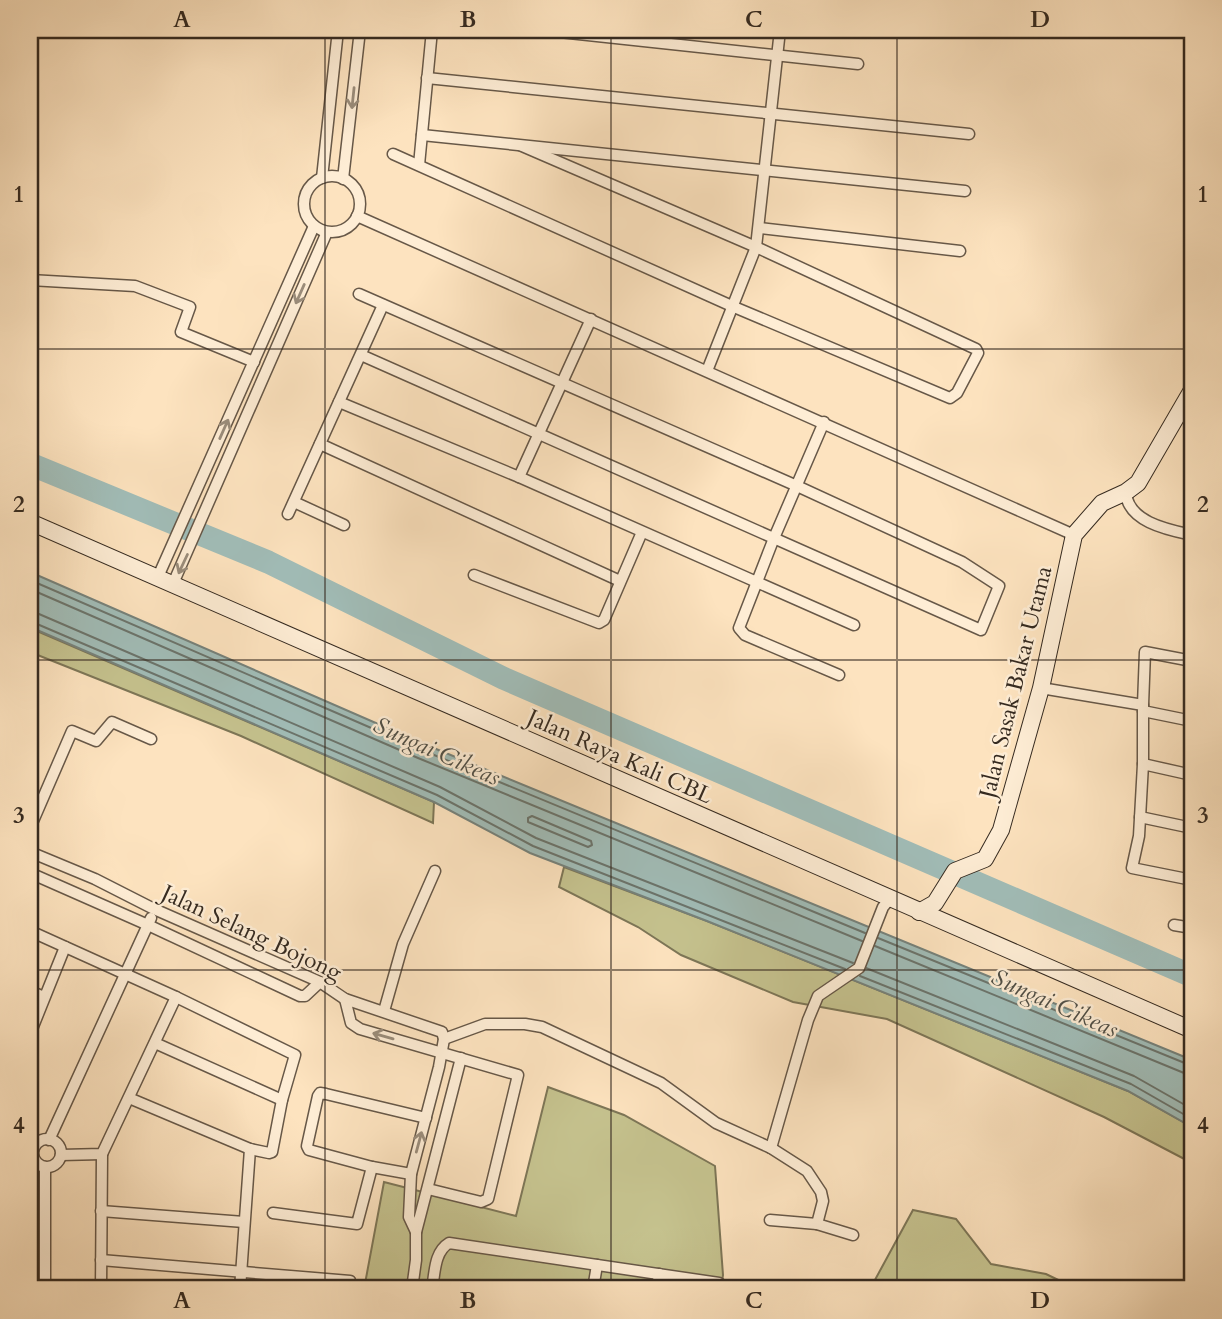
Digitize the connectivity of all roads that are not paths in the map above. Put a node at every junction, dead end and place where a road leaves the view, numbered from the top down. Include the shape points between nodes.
1 (338, 30) edge
2 (360, 30) edge
3 (432, 30) edge
4 (541, 30) edge
5 (780, 30) edge
6 (777, 55) junction
7 (858, 64) dead end
8 (427, 78) junction
9 (771, 114) junction
10 (969, 134) dead end
11 (422, 135) junction
12 (522, 146) junction
13 (393, 153) dead end
14 (419, 165) junction
15 (765, 170) junction
16 (322, 178) junction
17 (344, 179) junction
18 (965, 191) dead end
19 (358, 216) junction
20 (314, 226) junction
21 (760, 228) junction
22 (327, 232) junction
23 (756, 247) junction
24 (960, 251) dead end
25 (30, 280) edge
26 (359, 294) dead end
27 (383, 305) junction
28 (734, 307) junction
29 (591, 319) junction
30 (360, 355) junction
31 (254, 362) junction
32 (707, 370) junction
33 (560, 382) junction
34 (1192, 390) edge
35 (339, 402) junction
36 (824, 422) junction
37 (538, 433) junction
38 (320, 444) junction
39 (205, 474) junction
40 (519, 477) junction
41 (219, 481) junction
42 (796, 486) junction
43 (1120, 495) junction
44 (294, 502) junction
45 (289, 514) dead end
46 (30, 522) edge
47 (344, 525) dead end
48 (642, 532) junction
49 (1074, 534) junction
50 (1192, 535) edge
51 (774, 538) junction
52 (474, 575) dead end
53 (165, 582) junction
54 (620, 582) junction
55 (757, 583) junction
56 (854, 625) dead end
57 (1192, 662) edge
58 (839, 675) dead end
59 (1041, 688) junction
60 (1143, 708) junction
61 (1192, 721) edge
62 (151, 739) dead end
63 (1143, 764) junction
64 (1192, 775) edge
65 (1140, 817) junction
66 (30, 828) edge
67 (1192, 828) edge
68 (30, 852) edge
69 (435, 871) dead end
70 (30, 873) edge
71 (1192, 880) edge
72 (886, 903) junction
73 (154, 909) junction
74 (919, 912) junction
75 (148, 925) junction
76 (1174, 925) dead end
77 (1192, 928) edge
78 (30, 931) edge
79 (65, 947) junction
80 (126, 975) junction
81 (320, 982) junction
82 (30, 991) edge
83 (44, 997) junction
84 (176, 997) junction
85 (345, 999) junction
86 (384, 1011) junction
87 (1192, 1030) edge
88 (30, 1034) edge
89 (443, 1039) junction
90 (155, 1043) junction
91 (295, 1055) junction
92 (451, 1055) junction
93 (307, 1061) dead end
94 (129, 1098) junction
95 (282, 1100) junction
96 (426, 1118) junction
97 (48, 1140) junction
98 (771, 1148) junction
99 (250, 1149) junction
100 (102, 1154) junction
101 (61, 1155) junction
102 (32, 1157) edge
103 (46, 1167) junction
104 (372, 1167) junction
105 (411, 1174) junction
106 (409, 1193) junction
107 (427, 1194) junction
108 (101, 1211) junction
109 (273, 1213) dead end
110 (770, 1220) dead end
111 (244, 1223) junction
112 (817, 1224) junction
113 (416, 1231) junction
114 (853, 1235) dead end
115 (101, 1260) junction
116 (597, 1265) junction
117 (241, 1271) junction
118 (659, 1274) junction
119 (45, 1289) edge
120 (101, 1289) edge
121 (240, 1289) edge
122 (351, 1289) edge
123 (412, 1289) edge
124 (432, 1289) edge
125 (593, 1289) edge
126 (657, 1289) edge
127 (726, 1289) edge

1 - 16 street
2 -> 17 street
3 - 8 street
4 - 6 street
5 - 6 street
6 - 7 street
6 - 9 street
8 - 9 street
8 - 11 street
9 - 10 street
9 - 15 street
11 - 12 street
11 - 14 street
12 - 15 street
12 - 23 street
13 - 14 street
14 - 28 street
15 - 18 street
15 - 21 street
16 - 17 street
16 - 20 street via 310,187 304,200
17 - 19 street via 358,195
19 - 22 street via 342,230
19 - 29 street
20 - 22 street
20 - 31 street
21 - 23 street
21 - 24 street
22 -> 41 street
23 - 28 street
23 - 28 street via 979,353 950,398
25 - 31 street via 135,286 190,307 181,331
26 - 27 street
27 - 30 street
27 - 33 street
28 - 32 street
29 - 32 street
29 - 33 street
30 - 35 street
30 - 37 street
39 -> 31 street
32 - 36 street
33 - 37 street
33 - 42 street
34 - 43 main road, Jalan Sasak Bakar Utama via 1138,483
35 - 38 street
35 - 40 street
36 - 42 street
36 - 49 street
37 - 40 street
37 - 51 street
38 - 44 street
38 - 54 street
39 - 41 street
39 - 53 street via 178,536
40 - 48 street
41 -> 53 street via 193,542
42 - 51 street
42 - 51 street via 962,562 999,586 981,630
43 - 49 main road, Jalan Sasak Bakar Utama via 1102,503
43 - 50 street via 1151,523
44 - 45 street
44 - 47 street
46 - 53 main road, Jalan Raya Kali CBL
48 - 54 street
48 - 55 street
49 - 59 main road, Jalan Sasak Bakar Utama
51 - 55 street
52 - 54 street via 597,623 603,622
53 - 72 main road, Jalan Raya Kali CBL
55 - 56 street
55 - 58 street via 739,625 741,633
57 - 60 street via 1145,652
59 - 60 street
59 - 74 main road, Jalan Sasak Bakar Utama via 1001,830 985,859 955,871 934,903
60 - 61 street
60 - 63 street
62 - 66 street via 112,722 96,741 72,731
63 - 64 street
63 - 65 street
65 - 67 street
65 - 71 street via 1132,868
68 - 73 street, Jalan Selang Bojong
69 - 86 street via 403,944
70 - 75 street
72 - 74 main road, Jalan Raya Kali CBL
72 - 98 street via 859,968 818,996
73 - 75 street
73 - 81 street, Jalan Selang Bojong
74 - 87 main road, Jalan Raya Kali CBL
75 - 80 street
75 - 81 street via 300,996
76 - 77 street
78 - 79 street
79 - 80 street
79 - 83 street
80 - 84 street
80 - 97 street
81 - 85 street, Jalan Selang Bojong
82 - 83 street
83 - 88 street
84 - 90 street
84 - 91 street
85 - 86 street, Jalan Selang Bojong
92 -> 85 street via 354,1026
86 - 89 street, Jalan Selang Bojong via 440,1031
89 - 92 street
89 - 98 street via 485,1024 542,1027 661,1083 716,1123
90 - 94 street
90 - 95 street
91 - 93 street
91 - 95 street
92 - 96 street
92 - 107 street
92 - 107 street via 518,1075 488,1199 481,1202
94 - 99 street
94 - 100 street
95 - 99 street via 272,1152
96 - 104 street via 320,1093 307,1148
105 -> 96 street
97 - 101 street via 58,1145
97 - 102 street via 38,1143
98 - 112 street via 807,1171 817,1185 823,1200
99 - 111 street
100 - 101 street
100 - 108 street
101 - 103 street via 56,1164
102 - 103 street
103 - 119 street
104 - 105 street
104 - 109 street via 357,1224
105 - 106 street
106 - 107 street via 415,1201
106 - 113 street via 409,1217
107 - 113 street
108 - 111 street
108 - 115 street
110 - 112 street
111 - 117 street
112 - 114 street
113 - 123 street
115 - 117 street
115 - 120 street
116 - 118 street
116 - 124 street via 449,1243 438,1254
116 - 125 street
117 - 121 street
117 - 122 street via 350,1281
118 - 126 street
118 - 127 street via 719,1283

